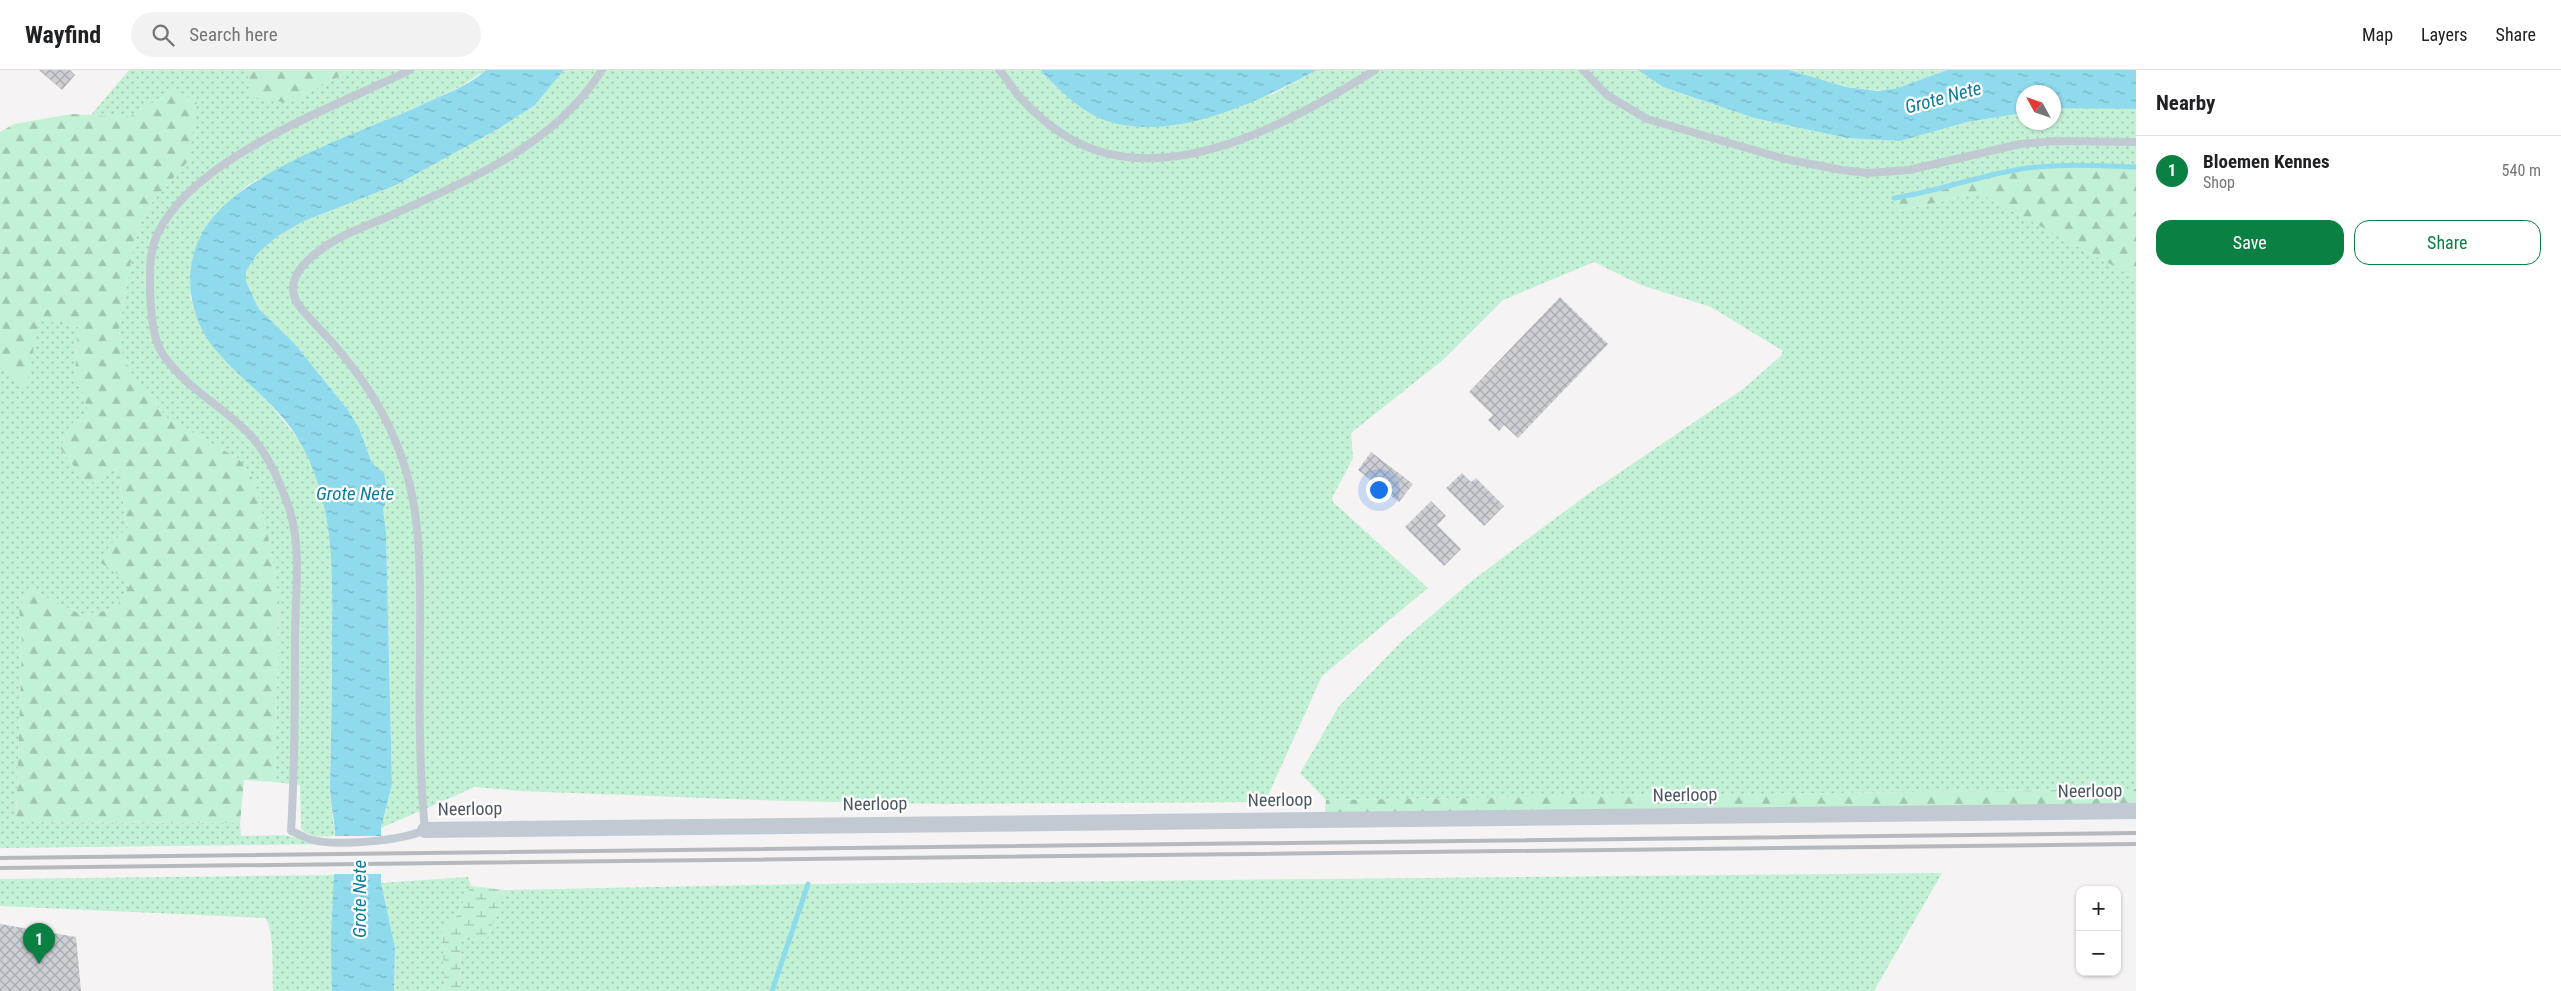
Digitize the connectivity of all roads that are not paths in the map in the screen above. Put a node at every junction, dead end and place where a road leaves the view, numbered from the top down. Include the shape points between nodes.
1 (410, 70) edge
2 (602, 70) edge
3 (998, 70) edge
4 (1375, 70) edge
5 (1583, 70) edge
6 (2136, 142) edge
7 (2136, 811) edge
8 (424, 830) junction

1 - 8 lane via 259,142 220,166 193,188 170,214 157,236 150,260 150,300 155,338 165,359 252,437 268,458 292,519 295,548 295,767 291,831 309,839 332,842 383,840 411,836
2 - 8 lane via 578,103 548,131 458,184 320,250 295,278 293,290 298,304 335,344 370,390 407,471 414,507 419,570 419,769
3 - 4 lane via 1035,113 1069,138 1084,146 1118,155 1150,158 1210,150 1248,138 1325,101
5 - 6 lane via 1607,95 1647,119 1785,159 1842,170 1892,173 2020,144
7 - 8 street, Neerloop

